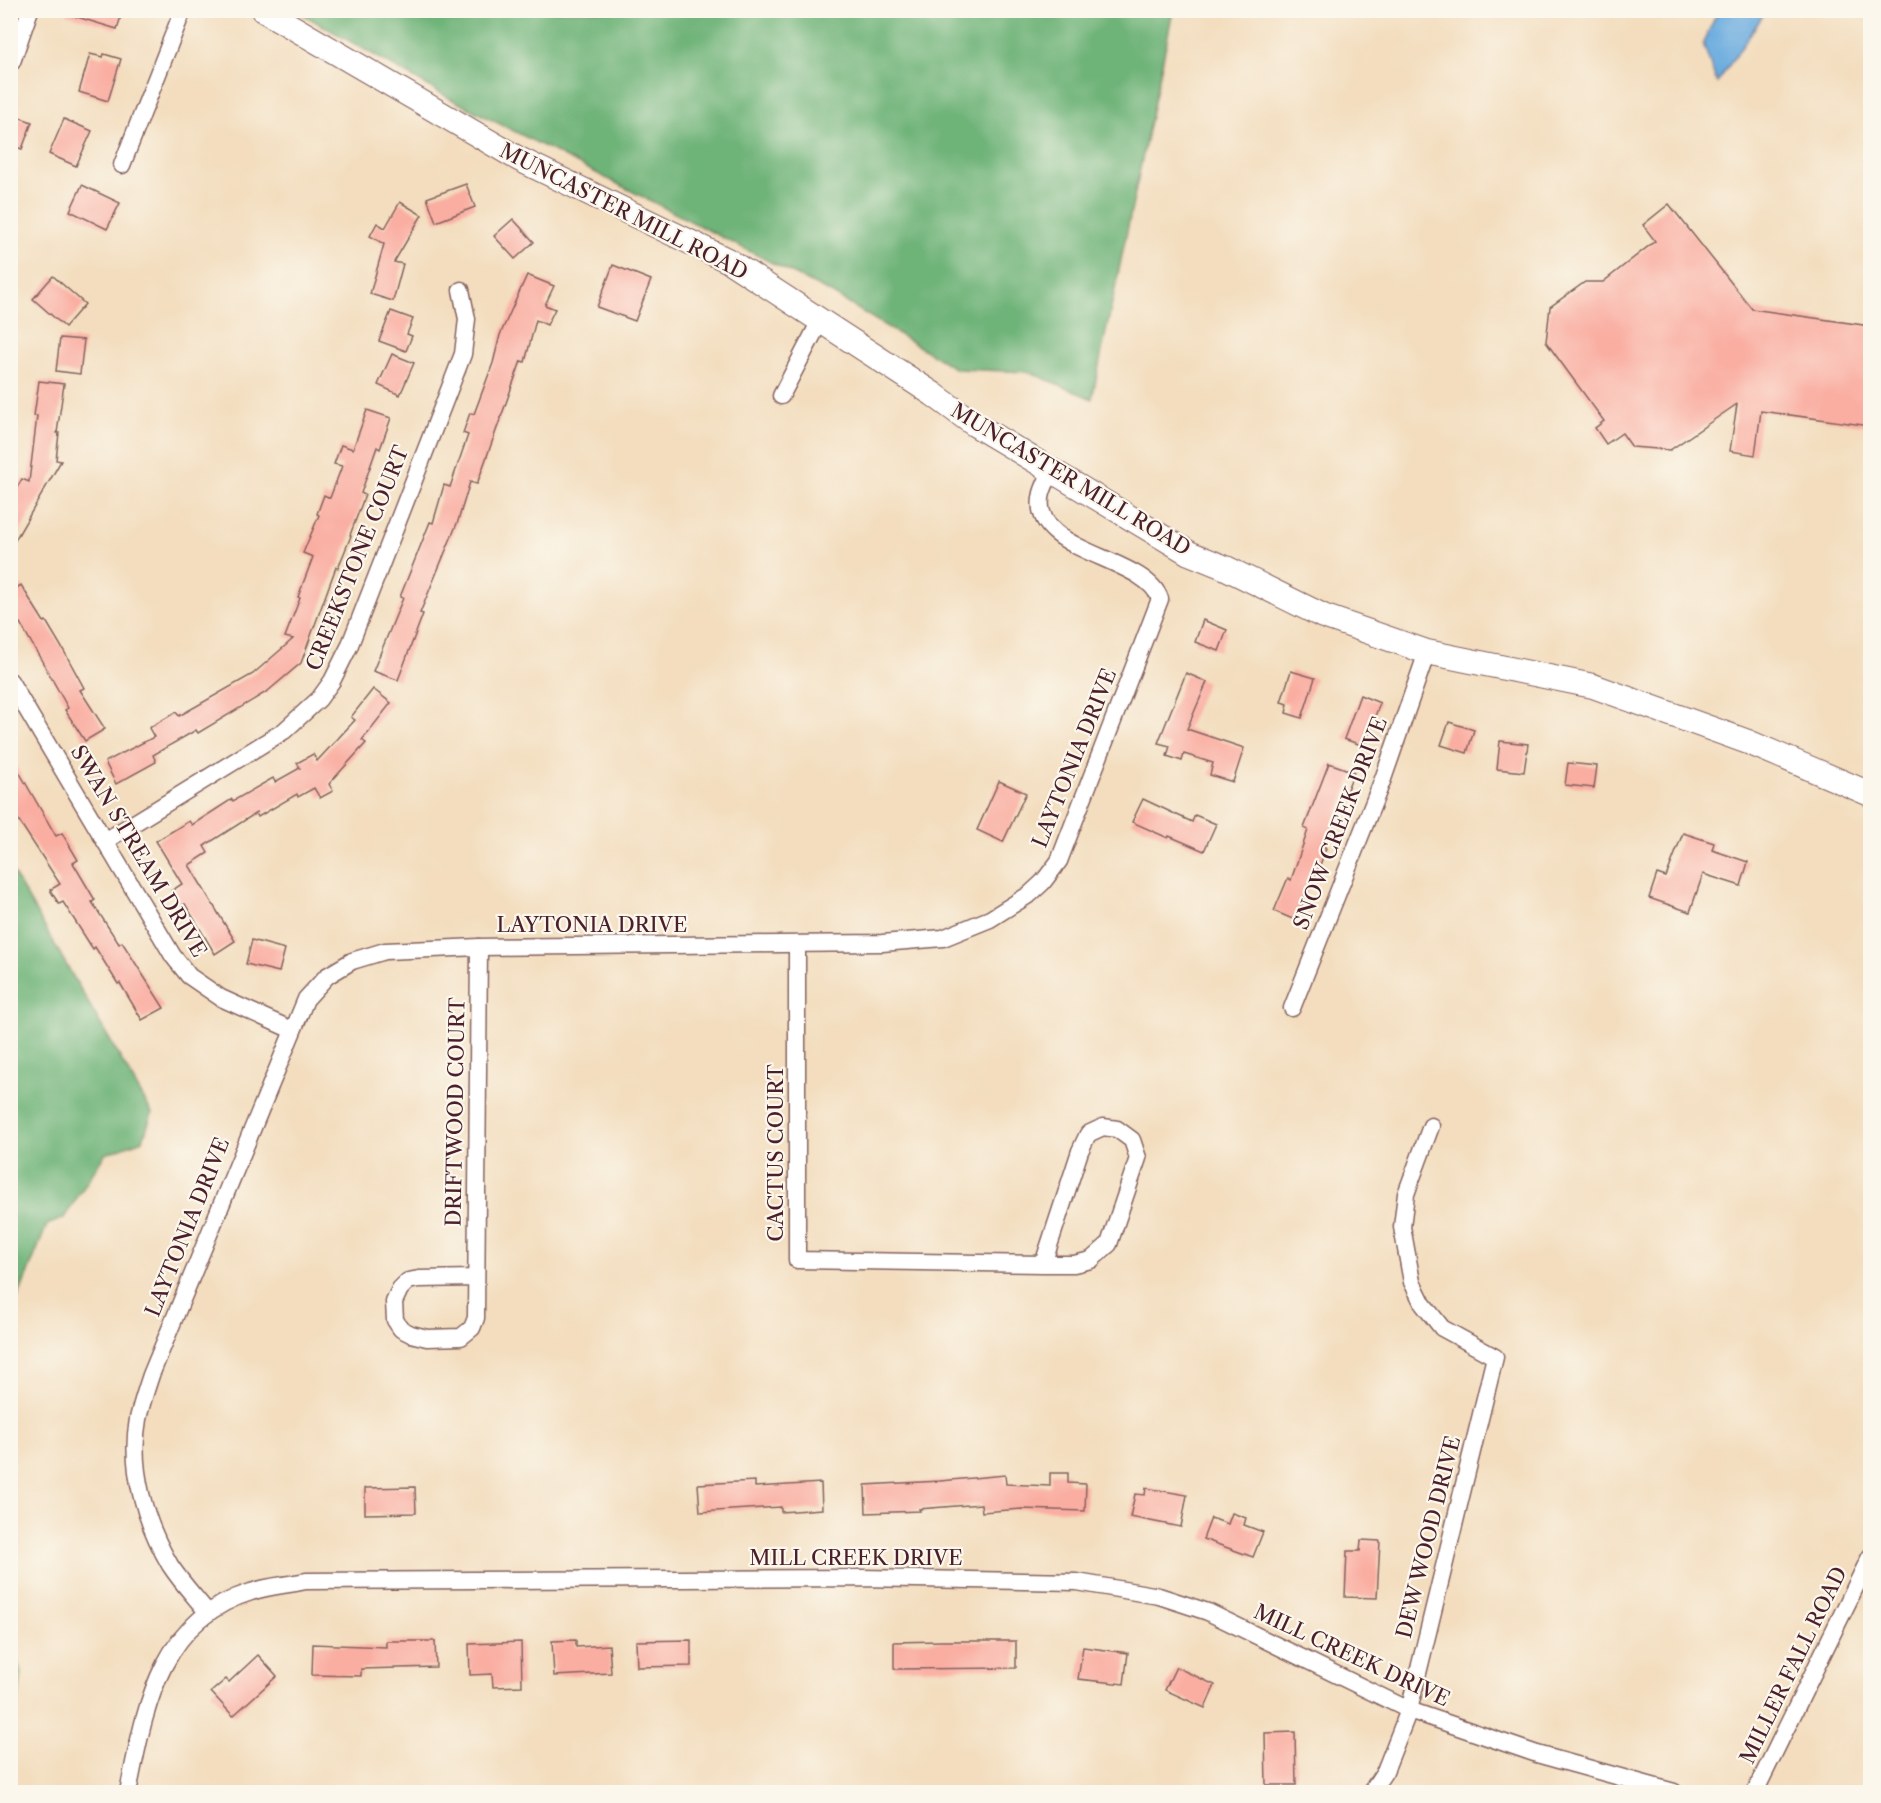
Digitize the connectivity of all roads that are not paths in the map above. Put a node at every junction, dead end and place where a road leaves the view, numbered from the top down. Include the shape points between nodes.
1 (30, 10) edge
2 (183, 10) edge
3 (262, 10) edge
4 (12, 62) edge
5 (122, 165) dead end
6 (461, 290) dead end
7 (820, 321) junction
8 (781, 396) dead end
9 (1051, 471) junction
10 (1427, 652) junction
11 (10, 681) edge
12 (1870, 794) edge
13 (105, 841) junction
14 (797, 945) junction
15 (479, 947) junction
16 (1292, 1008) dead end
17 (292, 1030) junction
18 (1431, 1126) dead end
19 (1043, 1264) junction
20 (475, 1278) junction
21 (1870, 1557) edge
22 (207, 1612) junction
23 (1409, 1710) junction
24 (128, 1792) edge
25 (1371, 1792) edge
26 (1674, 1792) edge
27 (1755, 1792) edge

1 - 4 street
2 - 5 street
3 - 7 main road, MUNCASTER MILL ROAD via 519,159 729,261
6 - 13 street, CREEKSTONE COURT via 467,318 463,354 349,647 332,681 319,699 284,731
7 - 8 street
7 - 9 main road, MUNCASTER MILL ROAD
9 - 10 main road, MUNCASTER MILL ROAD via 1189,553 1323,616
9 - 14 street, LAYTONIA DRIVE via 1041,494 1042,514 1052,529 1144,579 1156,589 1160,599 1059,861 1030,894 990,919 943,938
10 - 12 main road, MUNCASTER MILL ROAD via 1593,686 1748,742
10 - 16 street, SNOW CREEK DRIVE via 1383,779
11 - 13 street, SWAN STREAM DRIVE
13 - 17 street, SWAN STREAM DRIVE via 173,956 189,976 221,998
14 - 15 street, LAYTONIA DRIVE
14 - 19 street, CACTUS COURT via 797,1260
15 - 17 street, LAYTONIA DRIVE via 385,951 352,961 327,976 306,999
15 - 20 street, DRIFTWOOD COURT
17 - 22 street, LAYTONIA DRIVE via 151,1375 138,1419 135,1456 152,1530 171,1566
18 - 23 street, DEW WOOD DRIVE via 1406,1194 1402,1227 1412,1282 1422,1304 1442,1328 1495,1357
19 - 19 street, CACTUS COURT via 1088,1134 1103,1127 1117,1129 1132,1140 1138,1158 1109,1244 1091,1260
20 - 20 street, DRIFTWOOD COURT via 408,1281 399,1289 394,1302 395,1320 411,1335 460,1337 472,1328 476,1318
21 - 27 street, MILLER FALL ROAD
22 - 23 street, MILL CREEK DRIVE via 250,1592 306,1581 861,1578 1077,1582 1159,1596 1208,1612
22 - 24 street, MILL CREEK DRIVE via 175,1646 153,1688
23 - 25 street, DEW WOOD DRIVE via 1385,1771
23 - 26 street, MILL CREEK DRIVE via 1537,1754

